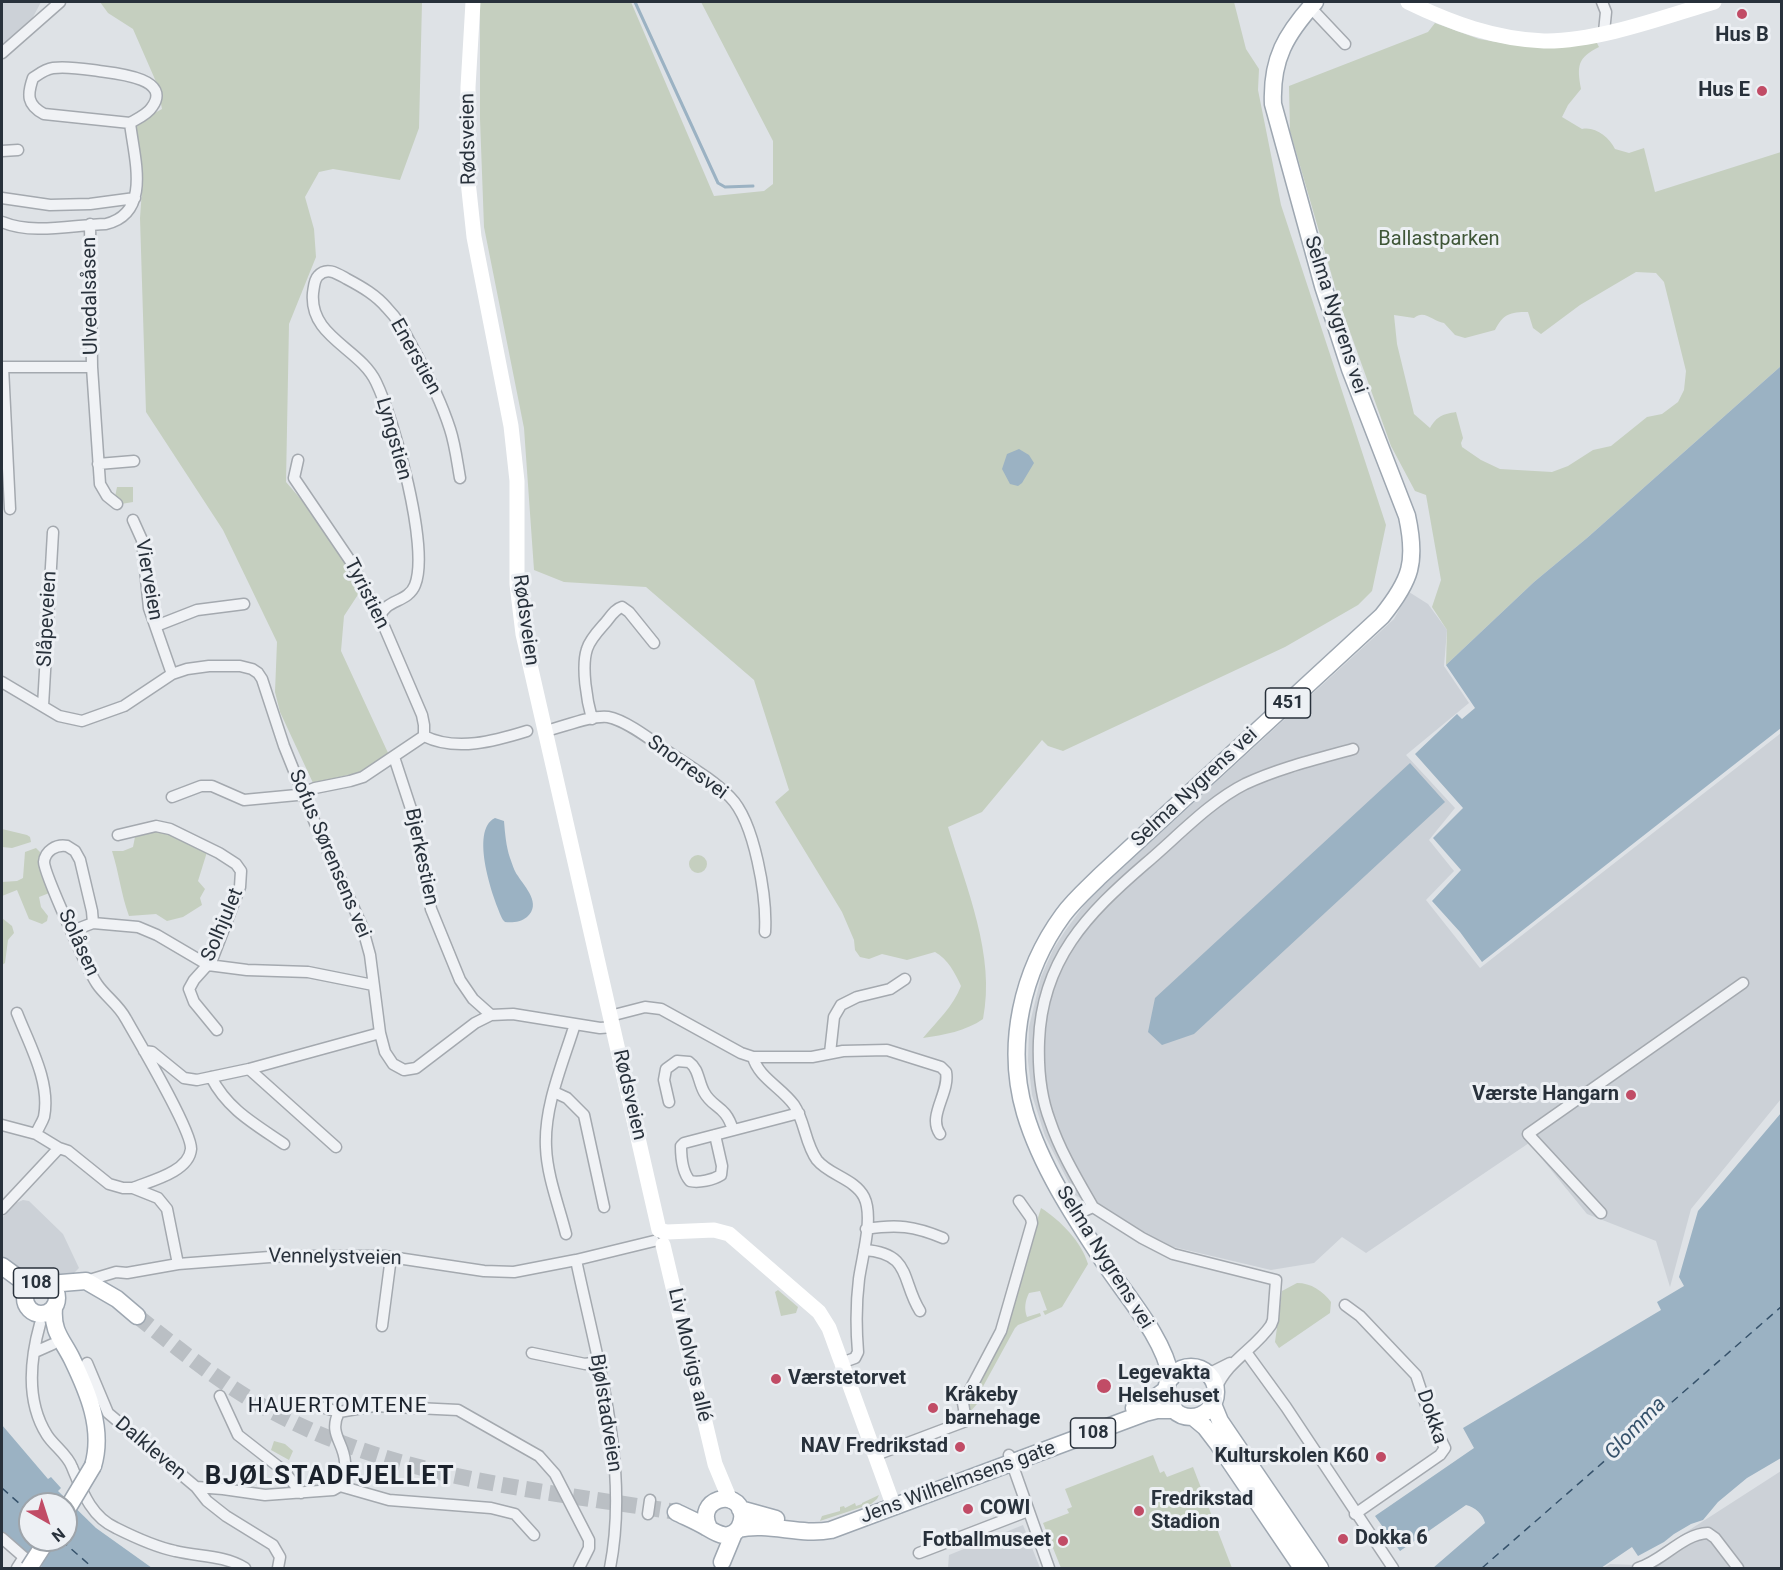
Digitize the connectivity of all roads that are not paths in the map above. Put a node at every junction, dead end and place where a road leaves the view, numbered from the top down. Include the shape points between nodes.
1 (60, 2) edge
2 (473, 2) edge
3 (1408, 2) edge
4 (1602, 2) edge
5 (1714, 2) edge
6 (1313, 4) edge
7 (1604, 33) junction
8 (1345, 44) dead end
9 (2, 53) edge
10 (130, 123) junction
11 (18, 150) dead end
12 (2, 151) edge
13 (2, 198) edge
14 (135, 198) junction
15 (2, 222) edge
16 (90, 224) junction
17 (326, 271) joint
18 (2, 367) edge
19 (92, 367) junction
20 (298, 460) dead end
21 (134, 461) dead end
22 (99, 464) junction
23 (460, 478) dead end
24 (117, 504) dead end
25 (10, 509) dead end
26 (133, 520) dead end
27 (53, 532) dead end
28 (244, 604) dead end
29 (380, 617) junction
30 (156, 626) junction
31 (654, 643) dead end
32 (172, 674) junction
33 (2, 682) edge
34 (43, 706) junction
35 (592, 719) junction
36 (527, 731) dead end
37 (546, 731) junction
38 (424, 736) junction
39 (1353, 749) dead end
40 (394, 757) junction
41 (303, 793) junction
42 (172, 797) dead end
43 (118, 835) dead end
44 (93, 923) junction
45 (72, 931) junction
46 (765, 932) dead end
47 (208, 966) junction
48 (905, 979) dead end
49 (1743, 982) dead end
50 (373, 985) junction
51 (17, 1013) dead end
52 (491, 1015) junction
53 (611, 1022) junction
54 (575, 1024) junction
55 (217, 1030) dead end
56 (380, 1033) junction
57 (144, 1051) junction
58 (830, 1053) junction
59 (753, 1057) junction
60 (249, 1069) junction
61 (211, 1077) junction
62 (554, 1092) junction
63 (669, 1102) dead end
64 (800, 1113) junction
65 (2, 1125) edge
66 (732, 1130) junction
67 (36, 1134) junction
68 (715, 1134) junction
69 (939, 1134) dead end
70 (284, 1144) dead end
71 (336, 1147) dead end
72 (59, 1148) junction
73 (133, 1188) junction
74 (1019, 1201) dead end
75 (604, 1207) dead end
76 (1093, 1207) junction
77 (2, 1209) edge
78 (1600, 1213) dead end
79 (1075, 1215) junction
80 (866, 1228) junction
81 (566, 1234) dead end
82 (662, 1238) junction
83 (943, 1238) dead end
84 (864, 1250) junction
85 (391, 1257) junction
86 (576, 1260) junction
87 (178, 1264) junction
88 (2, 1266) edge
89 (2, 1278) edge
90 (86, 1281) junction
91 (36, 1288) junction
92 (103, 1290) junction
93 (55, 1305) junction
94 (1345, 1305) dead end
95 (920, 1311) dead end
96 (137, 1316) tunnel mouth
97 (37, 1318) junction
98 (382, 1326) dead end
99 (53, 1344) junction
100 (1159, 1344) junction
101 (35, 1352) junction
102 (1246, 1352) junction
103 (532, 1353) dead end
104 (598, 1362) junction
105 (1233, 1362) junction
106 (841, 1363) junction
107 (82, 1368) junction
108 (1188, 1368) junction
109 (1205, 1371) junction
110 (1169, 1384) junction
111 (220, 1396) dead end
112 (1215, 1396) junction
113 (318, 1406) dead end
114 (1175, 1410) junction
115 (339, 1412) junction
116 (1193, 1417) junction
117 (876, 1455) junction
118 (1011, 1459) junction
119 (340, 1486) junction
120 (196, 1487) junction
121 (77, 1492) edge
122 (300, 1493) junction
123 (650, 1500) dead end
124 (892, 1503) junction
125 (723, 1504) junction
126 (1028, 1511) junction
127 (648, 1514) dead end
128 (1355, 1514) junction
129 (724, 1531) junction
130 (534, 1534) dead end
131 (2, 1538) edge
132 (919, 1553) dead end
133 (26, 1563) edge
134 (17, 1569) edge
135 (37, 1569) edge
136 (245, 1569) edge
137 (278, 1569) edge
138 (579, 1569) edge
139 (610, 1569) edge
140 (1049, 1569) edge
141 (1302, 1569) edge
142 (1320, 1569) edge
143 (1393, 1569) edge
144 (1638, 1569) edge
145 (1738, 1569) edge

1 - 9 street
2 - 37 street, Rødsveien via 467,120 470,199 516,470 517,584 523,634
3 - 7 street via 1452,22 1493,34 1545,41
4 - 7 street via 1606,12
5 - 7 street
6 - 8 street
6 - 79 main road, Selma Nygrens vei / 451 via 1292,29 1276,62 1273,104 1323,286 1350,369 1407,516 1412,537 1409,572 1405,585 1382,616 1094,881 1065,913 1044,945 1025,988 1017,1043 1018,1076 1024,1112 1038,1149
10 - 10 street via 44,114 29,98 33,78 51,68 65,67 130,75 147,82 156,95 155,101 152,108
10 - 14 street via 137,177
11 - 12 street
13 - 14 street via 50,205
14 - 16 street via 130,210 116,221
15 - 16 street via 28,228
16 - 19 street, Ulvedalsåsen
17 - 23 street, Enerstien via 367,290 400,324 440,402
17 - 29 street, Lyngstien via 315,282 313,309 322,327 363,364 378,386 398,442 418,539 412,592 387,605
18 - 19 street, Ulvedalsåsen
18 - 25 street, Ulvedalsåsen
19 - 22 street, Ulvedalsåsen
20 - 29 street, Tyristien via 294,478 351,562
21 - 22 street
22 - 24 street, Ulvedalsåsen via 100,484
26 - 30 street, Vierveien via 142,540 146,592
27 - 34 street, Slåpeveien
28 - 30 street via 197,610
29 - 38 street, Tyristien via 422,714
30 - 32 street, Vierveien
31 - 35 street via 629,612 622,607 615,610 588,646 585,658 585,692
32 - 34 street via 124,706 82,721 59,716
32 - 41 street, Sofus Sørensens vei via 209,666 240,666 258,673
33 - 34 street
35 - 37 street, Snorresvei
35 - 46 street, Snorresvei via 614,719 637,732 719,787 742,811 761,876
36 - 38 street via 489,742 442,743
37 - 53 street, Rødsveien
38 - 40 street
39 - 76 street via 1245,784 1219,800 1099,906 1066,950 1040,1015 1038,1074 1050,1122
40 - 41 street via 363,777
40 - 52 street, Bjerkestien via 414,818 431,909 460,980
41 - 42 street via 250,800 212,786 201,786
41 - 50 street, Sofus Sørensens vei via 362,926
43 - 47 street, Solhjulet via 162,826 239,867 240,887
44 - 45 street
44 - 45 street, Solåsen via 77,855 67,846 55,847 46,855 44,865
44 - 47 street via 138,927
45 - 57 street, Solåsen via 96,982 125,1016
47 - 50 street via 308,972
47 - 55 street, Solhjulet via 191,984 189,993
48 - 58 street via 890,989 841,1005 834,1017
49 - 78 street via 1528,1134
50 - 56 street, Sofus Sørensens vei
51 - 67 street via 45,1096 44,1118
52 - 54 street via 513,1014
52 - 56 street, Sofus Sørensens vei via 409,1070 390,1061
53 - 54 street via 600,1028
53 - 59 street via 645,1007 661,1009
53 - 82 street, Rødsveien
54 - 62 street
56 - 60 street
57 - 61 street via 152,1052 184,1078
57 - 73 street, Solåsen via 189,1139 191,1151 173,1172
58 - 59 street via 812,1057
58 - 69 street via 887,1050 944,1069 947,1081 935,1122
59 - 64 street via 756,1067
60 - 61 street
60 - 71 street
61 - 70 street via 228,1103
62 - 75 street via 567,1098 584,1115
62 - 81 street via 546,1148
63 - 66 street via 666,1069 677,1061 689,1062 696,1069 705,1093 724,1111
64 - 66 street
64 - 80 street via 817,1160 864,1197
65 - 67 street
66 - 68 street
67 - 72 street
68 - 68 street via 721,1174 690,1181 681,1146
72 - 73 street via 76,1156 109,1185
72 - 77 street
73 - 87 street via 158,1198 167,1209
74 - 117 street via 1032,1223 1001,1331 963,1403 966,1421
76 - 79 street
76 - 102 street via 1182,1258 1276,1280 1273,1320
79 - 100 main road, Selma Nygrens vei / 451
80 - 83 street via 903,1226
80 - 84 street
82 - 86 street, Vennelystveien
82 - 106 street via 697,1231 729,1234 813,1306 825,1321
82 - 125 street, Liv Molvigs allé
84 - 95 street via 886,1255 902,1267
84 - 106 street via 857,1299 858,1352 855,1358
85 - 86 street, Vennelystveien via 497,1273
85 - 87 street, Vennelystveien via 283,1256
85 - 98 street
86 - 104 street, Bjølstadveien
87 - 90 street, Vennelystveien via 116,1272
88 - 91 main road, 108
89 - 91 main road, 108
90 - 91 main road, 108
90 - 92 main road, 108
91 - 93 main road, 108 via 55,1290
91 - 97 main road, 108 via 28,1306
92 - 93 main road, 108 via 74,1291
92 - 96 main road, 108
93 - 97 main road, 108
93 - 107 main road, 108 via 54,1327 72,1360
94 - 128 street, Dokka via 1416,1375 1445,1448
97 - 99 main road, 108
97 - 101 street
99 - 101 street
99 - 107 main road, 108
100 - 108 main road, Selma Nygrens vei / 451
100 - 110 main road, Selma Nygrens vei / 451
101 - 136 street via 32,1389 42,1426 72,1465 99,1518 114,1528 174,1551 215,1556
102 - 105 street
102 - 128 street
103 - 104 street via 585,1364
104 - 139 street, Bjølstadveien via 612,1437 615,1479
105 - 109 street
105 - 112 street via 1223,1374
106 - 117 street
107 - 120 street, Dalkleven via 108,1413
107 - 121 main road, 108, bridge via 97,1441 93,1466
108 - 109 main road
108 - 110 main road, 108 via 1178,1371
109 - 112 main road via 1213,1379
110 - 114 main road via 1168,1401
110 - 118 main road, Jens Wilhelmsens gate / 108 via 1141,1406
111 - 122 street via 238,1435 284,1471
112 - 116 main road via 1205,1413
112 - 142 main road via 1220,1421
113 - 115 street
114 - 116 main road, 108
114 - 118 main road, Jens Wilhelmsens gate / 108 via 1145,1413
115 - 119 street via 335,1430 345,1461
115 - 138 street via 374,1406 458,1410 539,1456 555,1474 589,1540
116 - 141 main road, 108 via 1218,1444
117 - 124 street
118 - 124 main road, Jens Wilhelmsens gate / 108
118 - 126 street
119 - 122 street
119 - 130 street via 389,1500 491,1508 515,1514
120 - 122 street via 265,1495
120 - 137 street, Dalkleven via 226,1516 273,1545 280,1557
123 - 127 street
124 - 125 main road, Jens Wilhelmsens gate / 108 via 816,1524 760,1516
124 - 129 main road, Jens Wilhelmsens gate / 108 via 826,1531 757,1526
125 - 129 main road via 705,1517
125 - 129 main road via 742,1521
125 - 129 main road, Jens Wilhelmsens gate / 108 via 676,1512
126 - 132 street
126 - 140 street
128 - 143 street
131 - 133 street
133 - 134 street
133 - 135 street
144 - 145 street via 1691,1538 1708,1533

